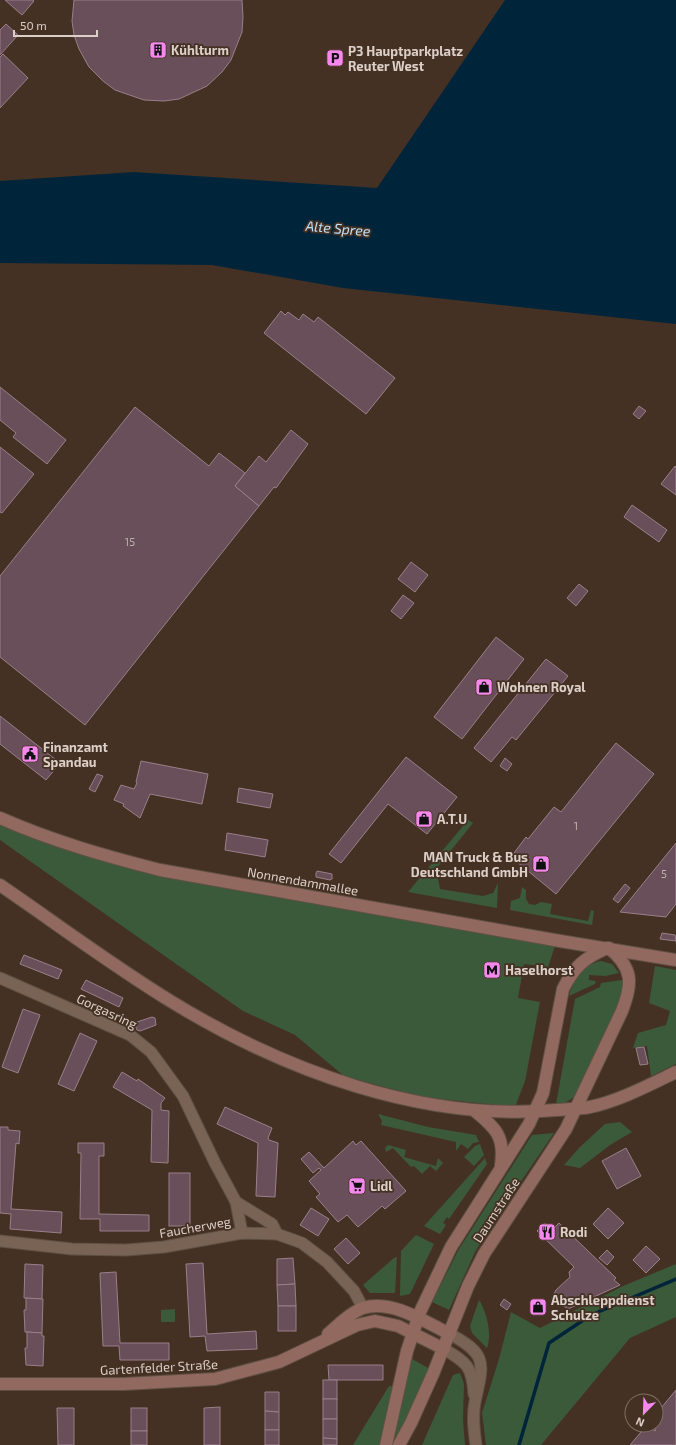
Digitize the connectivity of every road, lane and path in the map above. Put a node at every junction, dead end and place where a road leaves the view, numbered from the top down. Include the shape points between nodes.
1 (0, 818) edge
2 (0, 885) edge
3 (608, 948) junction
4 (676, 960) edge
5 (0, 978) edge
6 (676, 1072) edge
7 (577, 1108) junction
8 (475, 1111) junction
9 (535, 1112) junction
10 (501, 1168) junction
11 (236, 1202) junction
12 (242, 1233) junction
13 (277, 1234) junction
14 (0, 1241) edge
15 (363, 1308) junction
16 (417, 1318) junction
17 (412, 1332) junction
18 (450, 1334) junction
19 (313, 1346) junction
20 (444, 1349) junction
21 (0, 1384) edge
22 (474, 1403) junction
23 (386, 1445) edge
24 (399, 1445) edge
25 (476, 1445) edge

1 - 3 main road, Nonnendammallee via 59,841 160,870
2 - 8 main road via 155,991 236,1037 308,1068 368,1089 409,1100
3 - 4 main road, Nonnendammallee
3 - 7 main road, Daumstraße via 620,957 626,966 629,992
3 - 9 main road, Daumstraße via 583,961 571,973 563,989 542,1093
5 - 11 street, Gorgasring via 130,1036 151,1052 183,1096
6 - 7 main road via 618,1097
7 - 9 main road
7 - 18 main road, Daumstraße via 554,1150 484,1254 468,1286
8 - 9 main road
8 - 10 main road via 491,1124 499,1136 503,1148
9 - 10 main road, Daumstraße
10 - 16 main road, Daumstraße via 450,1247
11 - 12 street, Gorgasring
11 - 13 street, Gorgasring via 272,1224
12 - 13 street, Faucherweg
12 - 14 street, Faucherweg via 164,1247 126,1250 72,1249
13 - 15 street, Faucherweg via 302,1243 327,1262 354,1292
15 - 16 main road, Gartenfelder Straße via 386,1307
15 - 19 main road, Gartenfelder Straße via 349,1316
16 - 17 main road, Daumstraße
16 - 18 main road
17 - 19 main road, Gartenfelder Straße via 390,1324 366,1322
17 - 20 main road
17 - 23 main road, Daumstraße
18 - 20 main road, Daumstraße
18 - 22 street via 471,1347 480,1361 481,1378
19 - 21 main road, Gartenfelder Straße via 279,1362 214,1380 124,1384
20 - 22 street via 467,1364
20 - 24 main road, Daumstraße via 412,1423
22 - 25 street

